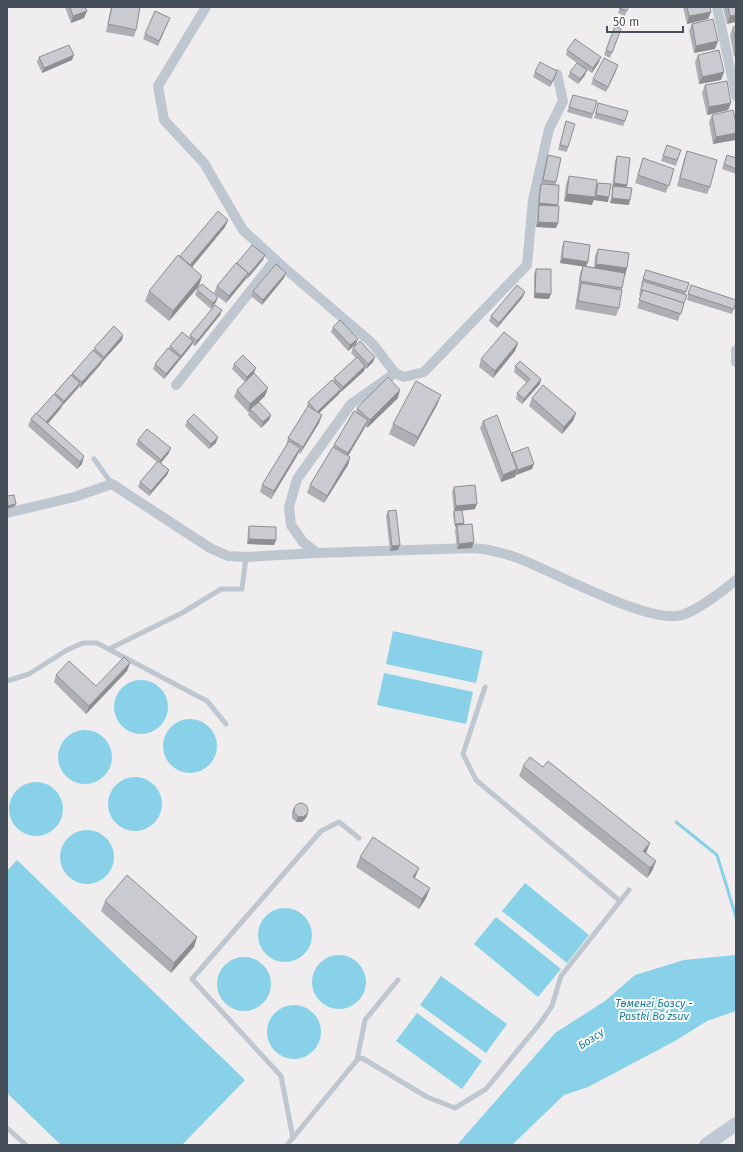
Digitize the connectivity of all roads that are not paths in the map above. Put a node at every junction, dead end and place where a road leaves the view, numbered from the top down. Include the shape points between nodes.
1 (206, 7) edge
2 (717, 7) edge
3 (557, 74) edge
4 (736, 96) edge
5 (275, 260) junction
6 (736, 350) edge
7 (736, 362) edge
8 (395, 373) junction
9 (176, 385) dead end
10 (94, 458) dead end
11 (112, 484) junction
12 (7, 513) edge
13 (317, 553) junction
14 (246, 557) junction
15 (736, 580) edge
16 (109, 649) junction
17 (7, 682) edge
18 (485, 687) dead end
19 (226, 724) dead end
20 (358, 838) dead end
21 (629, 890) dead end
22 (620, 901) junction
23 (398, 980) dead end
24 (357, 1060) junction
25 (736, 1124) edge
26 (7, 1128) edge
27 (293, 1138) junction
28 (26, 1145) edge
29 (287, 1145) edge
30 (706, 1145) edge

1 - 5 street via 158,86 164,120 204,163 243,230
2 - 4 street
3 - 8 street via 563,101 549,129 533,200 527,266 424,372 404,377
5 - 8 street via 372,343
5 - 9 street
6 - 7 street
8 - 13 street via 351,404 297,479 289,507 291,525 303,542
10 - 11 lane
11 - 12 street via 74,497
11 - 14 street via 220,553
13 - 14 street
13 - 15 street via 487,549 525,561 617,601 670,616 682,615 693,609
14 - 16 lane via 242,589 221,588 182,613
16 - 17 lane via 97,644 83,643 29,674
16 - 19 lane via 207,701
18 - 22 lane via 463,754 476,780
20 - 27 lane via 339,822 321,831 192,980 281,1076
21 - 22 lane
22 - 24 lane via 561,976 552,1006 541,1022 486,1089 455,1108 426,1097 362,1058
23 - 24 lane via 365,1020
24 - 27 lane
25 - 30 main road
26 - 28 lane
27 - 29 lane

